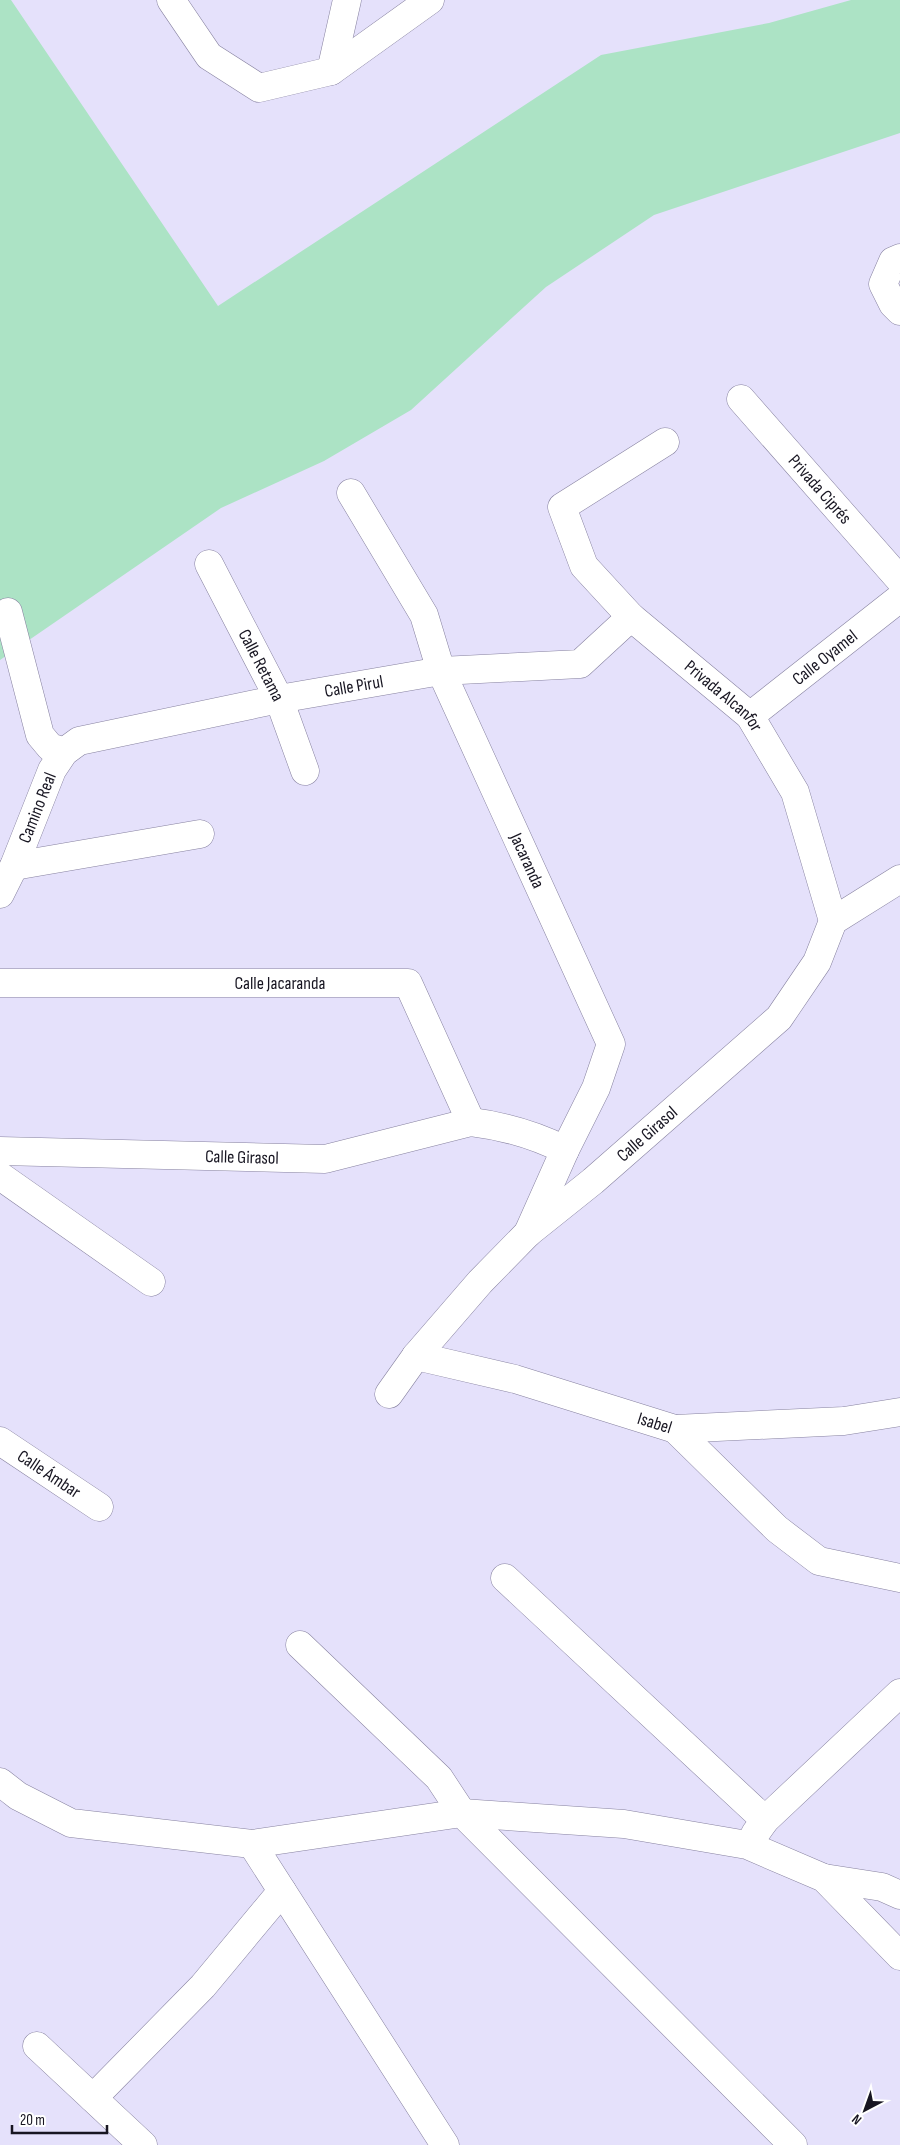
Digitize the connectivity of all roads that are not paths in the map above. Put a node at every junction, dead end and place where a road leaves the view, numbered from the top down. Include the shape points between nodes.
1 (172, 0) edge
2 (347, 0) edge
3 (430, 0) edge
4 (331, 71) junction
5 (900, 258) edge
6 (897, 308) edge
7 (740, 399) dead end
8 (665, 442) dead end
9 (351, 493) dead end
10 (209, 564) dead end
11 (900, 580) edge
12 (900, 598) edge
13 (8, 612) dead end
14 (631, 617) junction
15 (441, 672) junction
16 (279, 699) junction
17 (750, 716) junction
18 (64, 752) junction
19 (305, 771) dead end
20 (200, 834) dead end
21 (14, 866) junction
22 (900, 879) edge
23 (0, 894) edge
24 (833, 920) junction
25 (0, 983) edge
26 (471, 1122) junction
27 (565, 1150) junction
28 (0, 1151) edge
29 (0, 1176) edge
30 (528, 1233) junction
31 (151, 1282) dead end
32 (416, 1356) junction
33 (389, 1394) dead end
34 (900, 1412) edge
35 (675, 1429) junction
36 (0, 1441) edge
37 (99, 1507) dead end
38 (505, 1578) dead end
39 (900, 1578) edge
40 (300, 1645) dead end
41 (900, 1693) edge
42 (0, 1782) edge
43 (462, 1813) junction
44 (765, 1820) junction
45 (252, 1844) junction
46 (747, 1845) junction
47 (824, 1878) junction
48 (282, 1891) junction
49 (900, 1895) edge
50 (900, 1956) edge
51 (37, 2046) dead end
52 (93, 2098) junction
53 (143, 2145) edge
54 (445, 2145) edge
55 (793, 2145) edge

1 - 4 street via 209,56 259,88
2 - 4 street
3 - 4 street
5 - 6 street via 893,261 883,284
7 - 11 street, Privada Ciprés
8 - 14 street, Privada Alcanfor via 562,507 584,566
9 - 15 street, Jacaranda via 424,615
10 - 16 street, Calle Retama
12 - 17 street, Calle Oyamel
13 - 18 street via 40,735 50,747
14 - 15 street, Calle Pirul via 580,664
14 - 17 street, Privada Alcanfor
15 - 16 street, Calle Pirul
15 - 27 street, Jacaranda via 611,1044 596,1088
16 - 18 street, Calle Pirul via 79,742
16 - 19 street, Calle Retama
17 - 24 street, Privada Alcanfor via 795,792
18 - 21 street, Camino Real via 52,770
20 - 21 street
21 - 23 street, Camino Real
22 - 24 street
24 - 30 street, Calle Girasol via 817,962 779,1018 593,1181
25 - 26 street, Calle Jacaranda via 408,983
26 - 27 street, Calle Girasol via 522,1132
26 - 28 street, Calle Girasol via 325,1159
27 - 30 street, Jacaranda
29 - 31 street
30 - 32 street, Calle Girasol via 480,1282
32 - 33 street, Calle Girasol
32 - 35 street, Isabel via 515,1379
34 - 35 street, Isabel via 844,1422
35 - 39 street via 777,1529 819,1561
36 - 37 street, Calle Ámbar
38 - 44 street
40 - 43 street via 439,1778
41 - 44 street
42 - 45 street via 18,1796 71,1822
43 - 45 street
43 - 46 street via 624,1824
43 - 55 street
44 - 46 street
45 - 48 street
46 - 47 street
47 - 49 street via 882,1887
47 - 50 street
48 - 52 street via 203,1986
48 - 54 street
51 - 52 street
52 - 53 street

